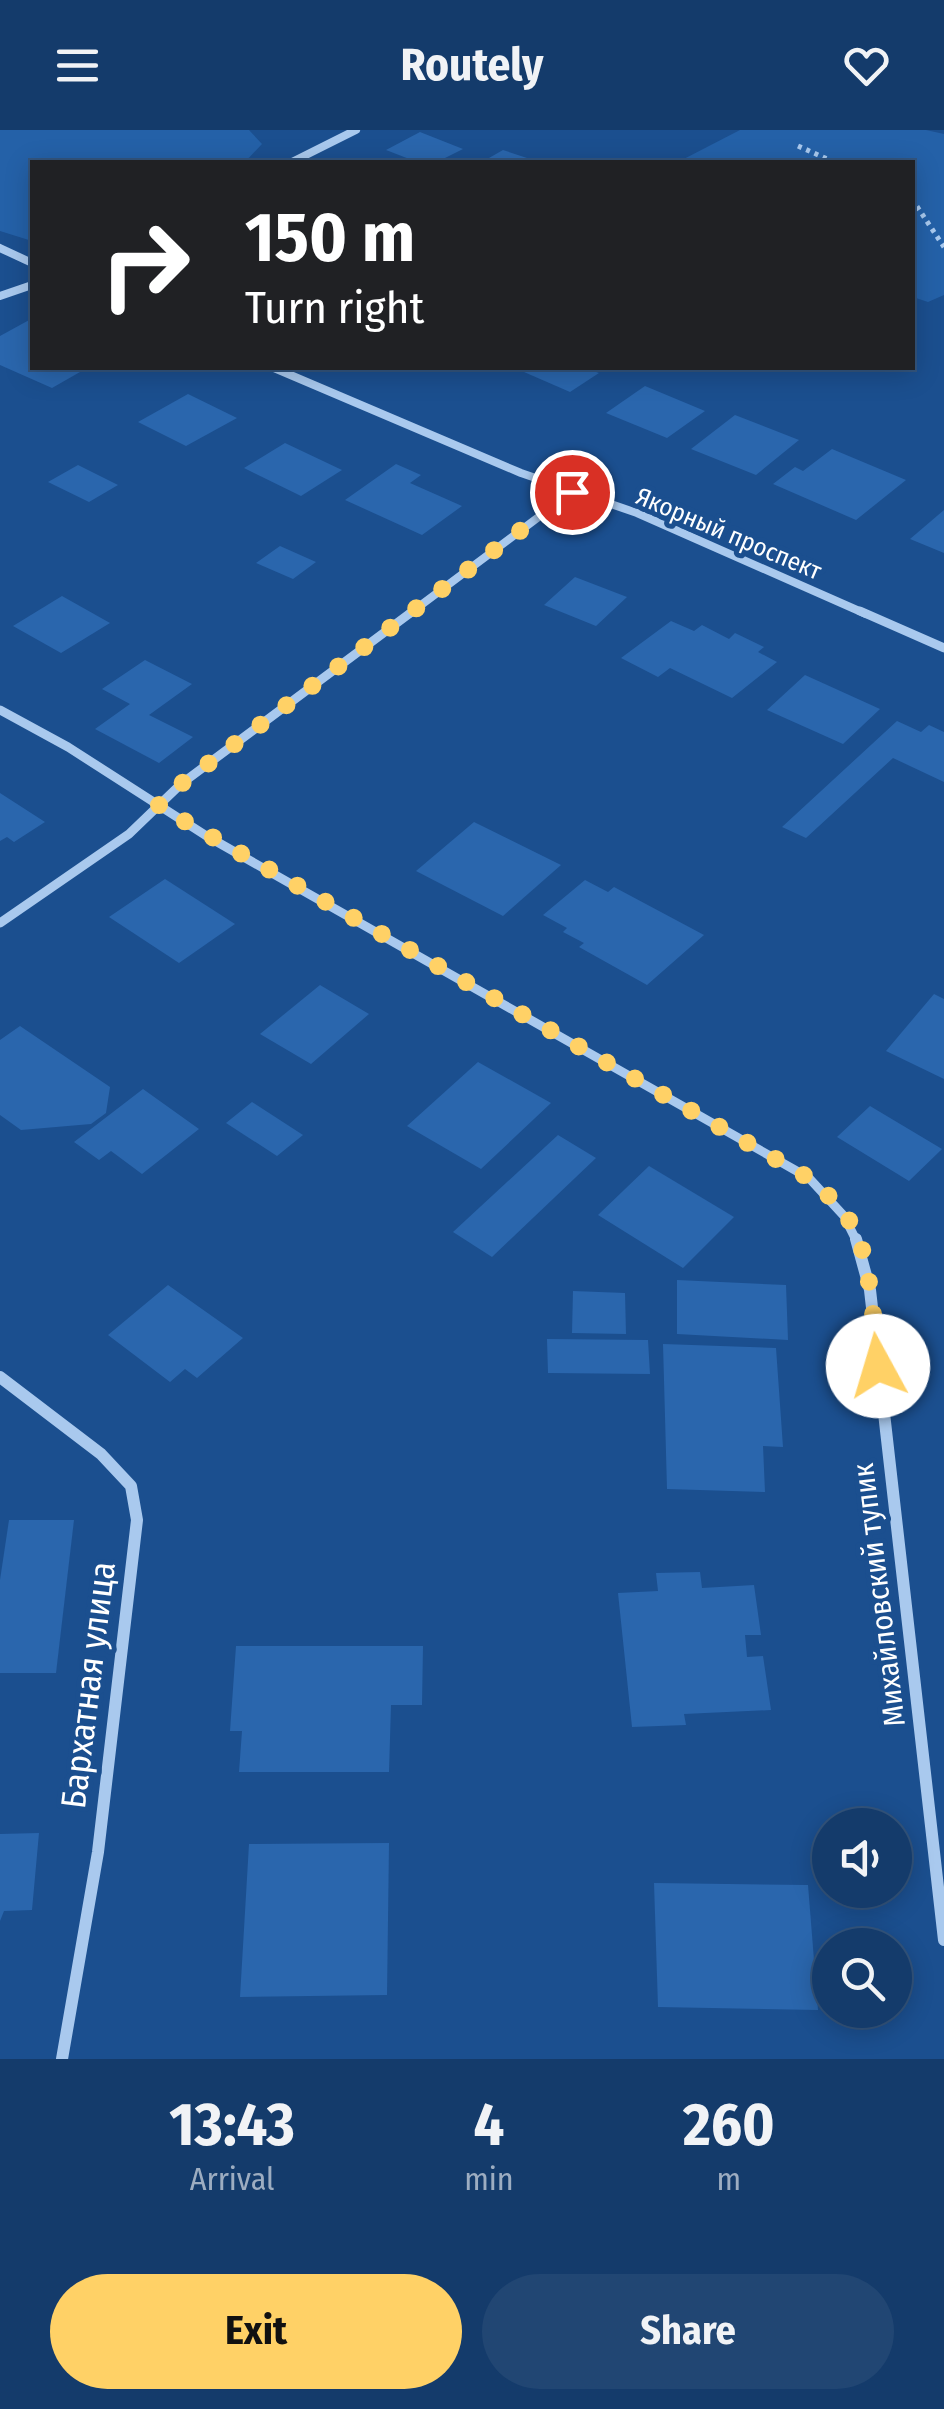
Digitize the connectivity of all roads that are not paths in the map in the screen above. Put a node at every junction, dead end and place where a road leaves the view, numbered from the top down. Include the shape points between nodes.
1 (356, 130) edge
2 (296, 160) edge
3 (0, 248) edge
4 (30, 263) edge
5 (30, 286) edge
6 (0, 296) edge
7 (279, 370) edge
8 (572, 492) junction
9 (944, 648) edge
10 (0, 710) edge
11 (158, 806) junction
12 (0, 923) edge
13 (0, 1376) edge
14 (944, 1940) edge
15 (62, 2059) edge

1 - 2 street
3 - 4 street
5 - 6 street
7 - 8 street, Якорный проспект
8 - 9 street, Якорный проспект via 636,513
8 - 11 street
10 - 11 street, Михайловский тупик
11 - 12 street via 129,834
11 - 14 street, Михайловский тупик via 809,1178 856,1229 870,1290
13 - 15 street, Бархатная улица via 101,1454 131,1486 137,1520 98,1852

